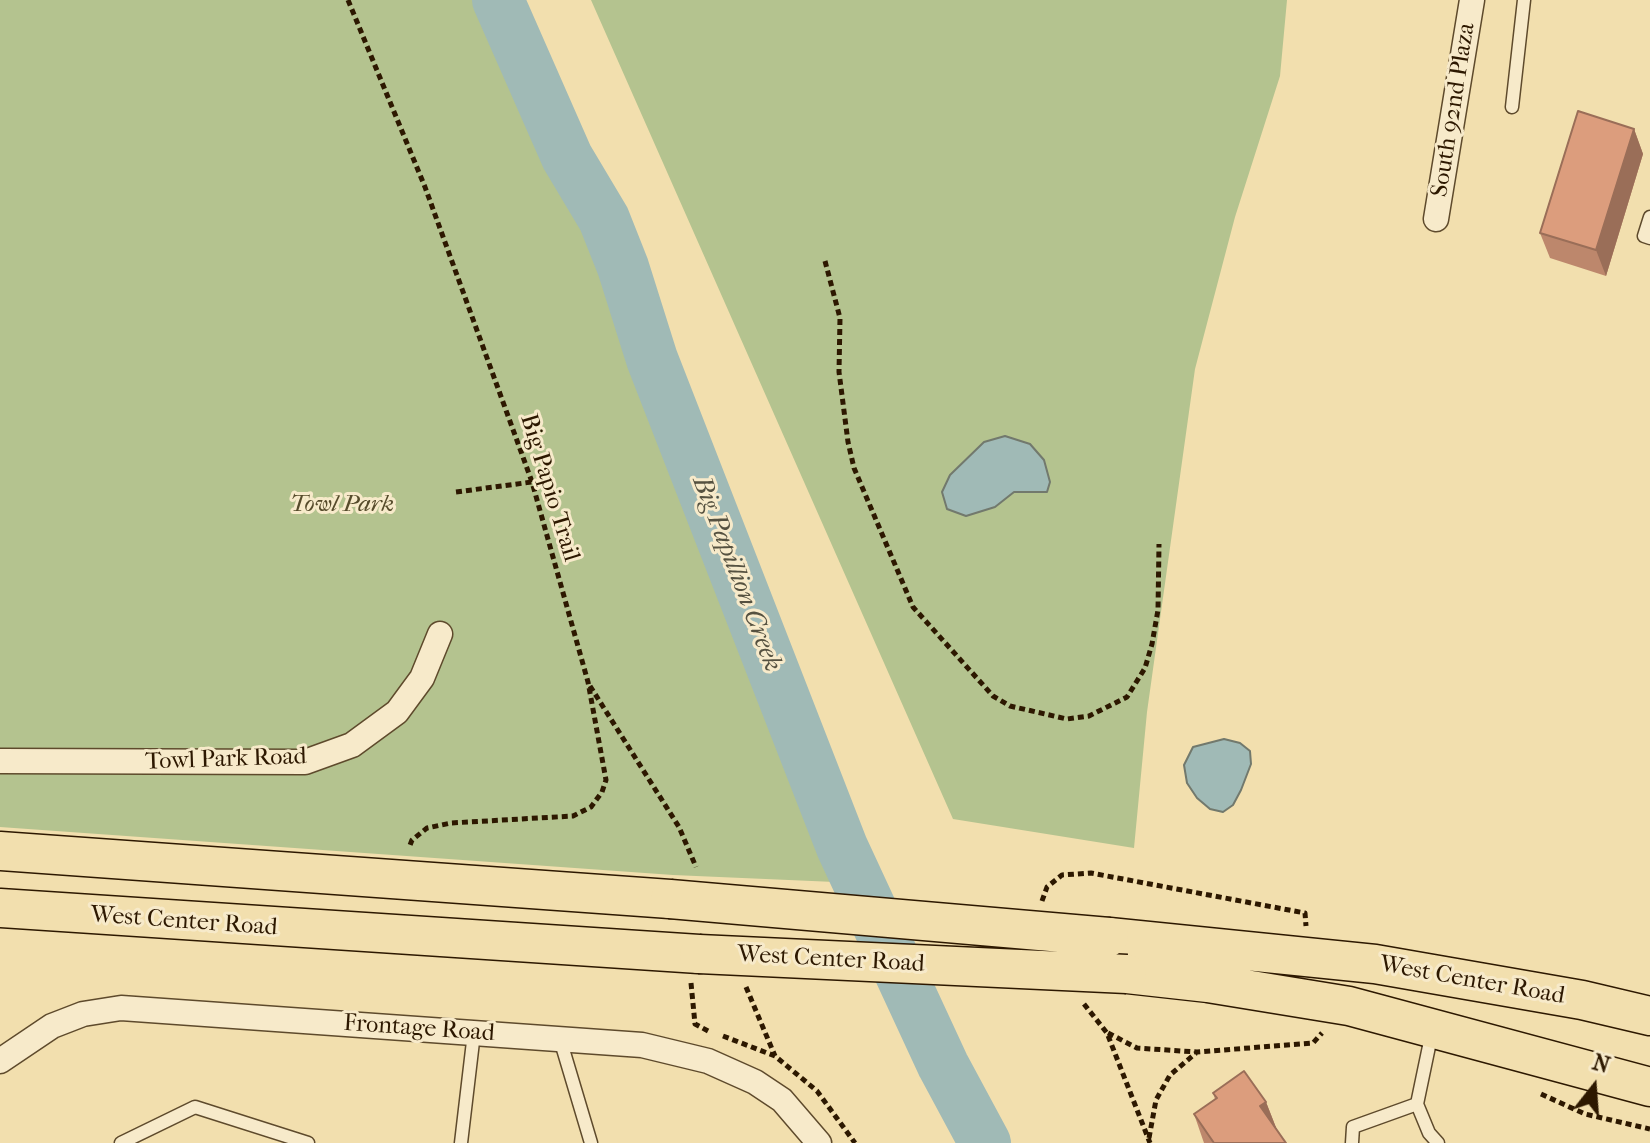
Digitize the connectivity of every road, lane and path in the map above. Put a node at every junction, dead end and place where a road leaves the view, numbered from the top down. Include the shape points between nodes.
1 (348, 0) edge
2 (1472, 0) edge
3 (1524, 0) edge
4 (1512, 107) dead end
5 (1650, 217) edge
6 (1436, 219) dead end
7 (1650, 238) edge
8 (825, 261) dead end
9 (532, 482) junction
10 (456, 492) dead end
11 (1159, 544) dead end
12 (440, 634) dead end
13 (0, 761) edge
14 (0, 851) edge
15 (408, 853) dead end
16 (0, 908) edge
17 (695, 968) junction
18 (1650, 1016) edge
19 (1327, 1028) dead end
20 (1433, 1029) junction
21 (474, 1033) junction
22 (1107, 1033) dead end
23 (560, 1039) junction
24 (1197, 1052) junction
25 (0, 1061) edge
26 (1650, 1087) edge
27 (1417, 1104) junction
28 (1149, 1141) edge
29 (121, 1143) edge
30 (308, 1143) edge
31 (461, 1143) edge
32 (591, 1143) edge
33 (819, 1143) edge
34 (855, 1143) edge
35 (1352, 1143) edge
36 (1438, 1143) edge

1 - 9 path, Big Papio Trail via 425,187
2 - 6 street, South 92nd Plaza
3 - 4 lane
5 - 7 lane via 1644,236
8 - 11 path via 840,318 839,372 854,468 913,607 993,696 1010,706 1067,719 1089,716 1127,697 1152,644
9 - 10 path
9 - 15 path, Big Papio Trail via 588,682 606,780 602,792 591,807 573,816 427,828 412,840
12 - 13 street, Towl Park Road via 422,678 397,712 352,745 305,762
14 - 18 main road, West Center Road, bridge via 1109,937 1375,964
16 - 17 main road, West Center Road
17 - 20 main road, West Center Road, bridge via 1127,974 1334,1004
17 - 34 path via 695,1024 775,1056 817,1091
19 - 24 path via 1313,1043
20 - 26 main road, West Center Road
20 - 27 lane
21 - 23 street, Frontage Road
21 - 25 street, Frontage Road via 121,1008 52,1026
21 - 31 lane
22 - 24 path via 1137,1048
23 - 32 lane
23 - 33 street, Frontage Road via 642,1045 708,1061 782,1100
24 - 28 path via 1170,1075 1156,1100
27 - 35 lane via 1353,1127
27 - 36 lane
29 - 30 lane via 195,1107

